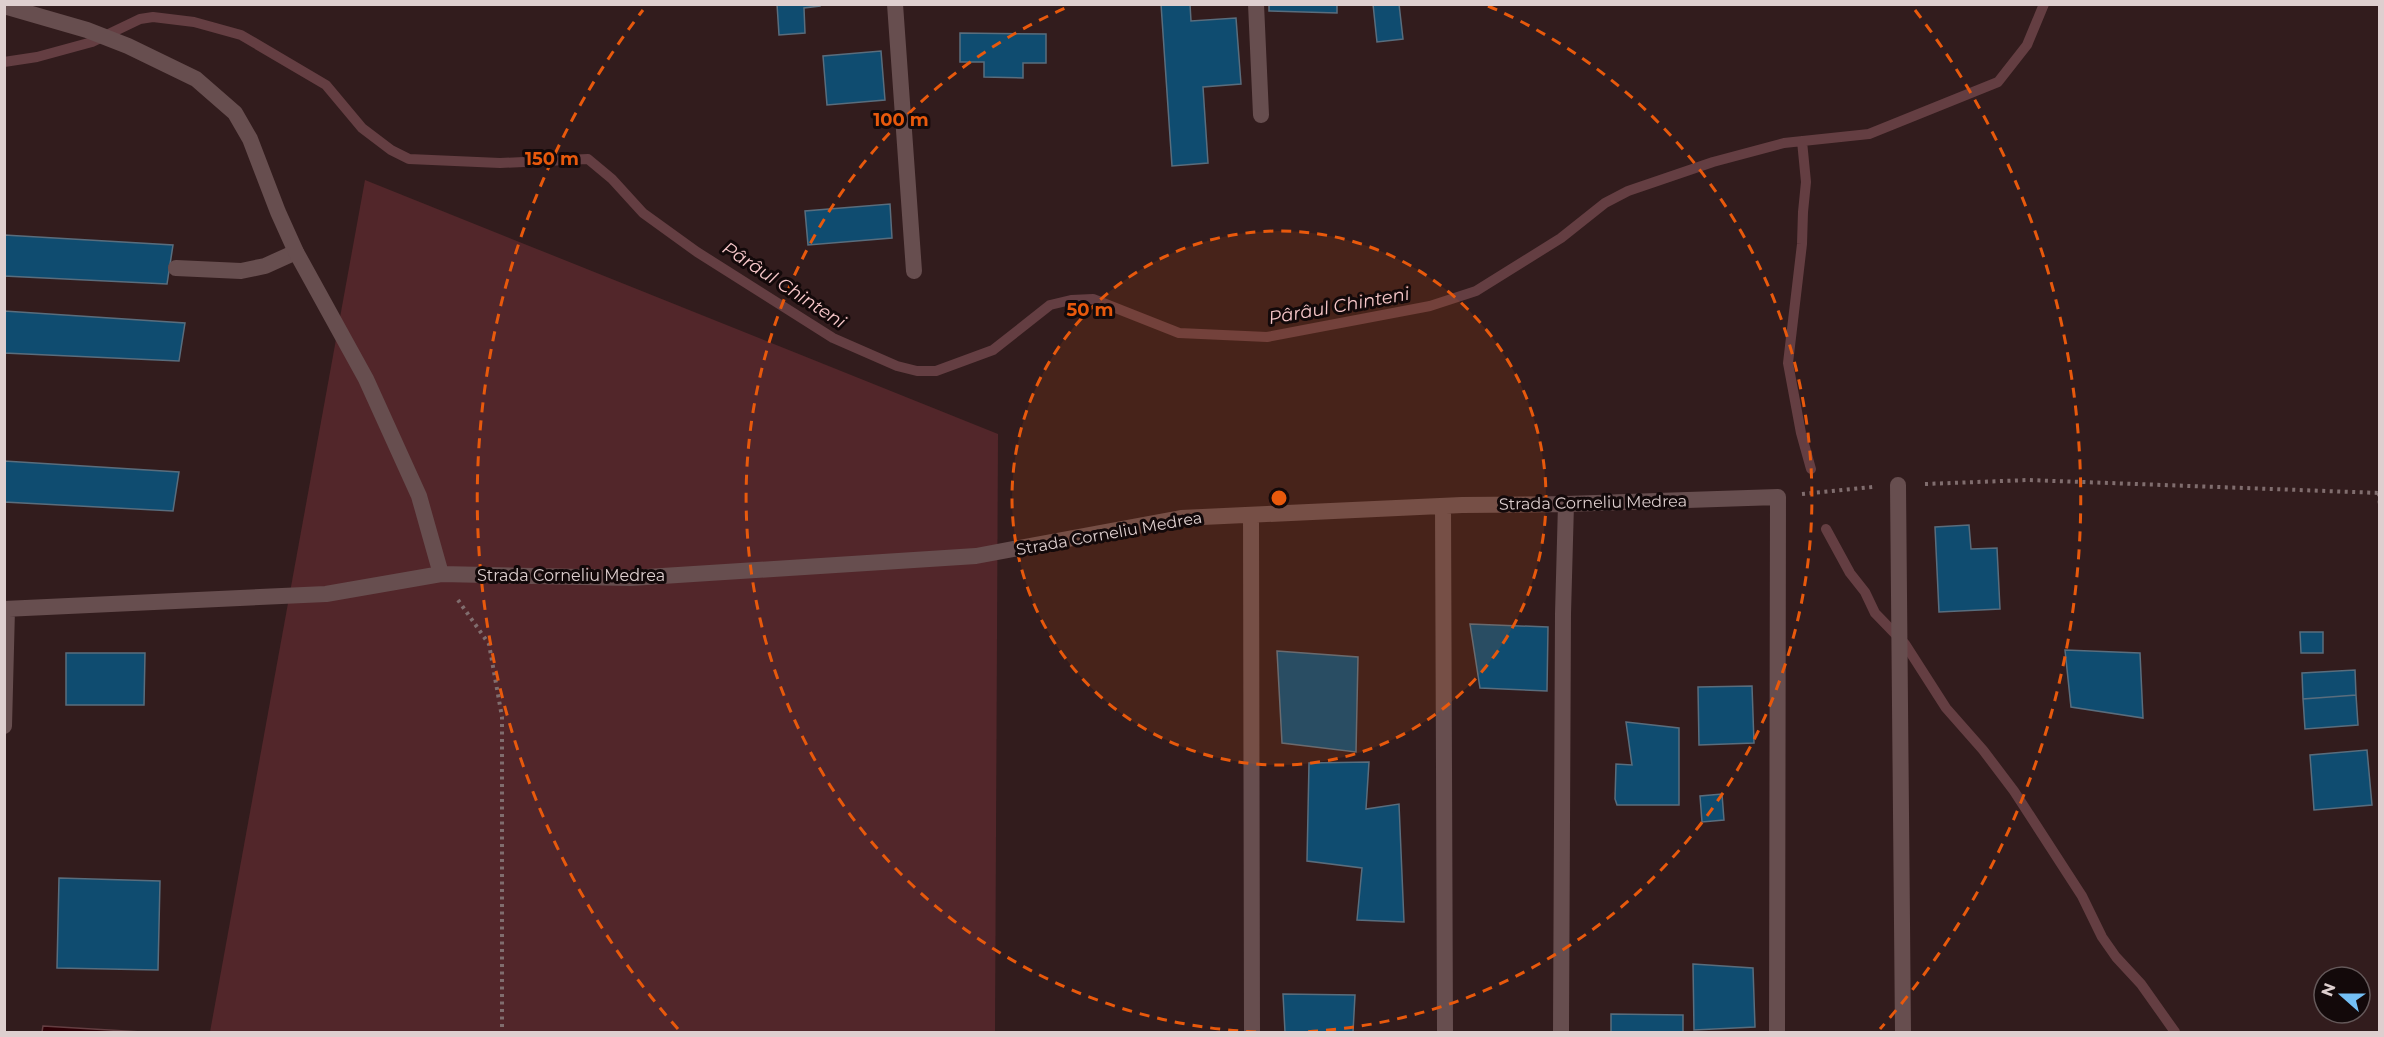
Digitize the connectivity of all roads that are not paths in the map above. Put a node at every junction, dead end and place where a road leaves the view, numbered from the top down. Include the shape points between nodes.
1 (895, 4) edge
2 (1256, 4) edge
3 (4, 6) edge
4 (1261, 115) dead end
5 (297, 252) junction
6 (176, 268) dead end
7 (914, 271) dead end
8 (1898, 485) road end
9 (1566, 504) junction
10 (1443, 506) junction
11 (1251, 515) junction
12 (441, 574) junction
13 (6, 609) edge
14 (4, 726) edge
15 (1252, 1032) edge
16 (1445, 1032) edge
17 (1561, 1032) edge
18 (1776, 1032) edge
19 (1903, 1032) edge

1 - 7 street
2 - 4 street
3 - 5 street via 129,46 196,79 236,112
5 - 6 street via 241,271
5 - 12 street via 366,379 419,496
8 - 19 street
9 - 10 street, Strada Corneliu Medrea
9 - 17 street
9 - 18 street, Strada Corneliu Medrea via 1778,497
10 - 11 street, Strada Corneliu Medrea
10 - 16 street
11 - 12 street, Strada Corneliu Medrea via 1181,518 976,556 631,578
11 - 15 street
12 - 13 street, Strada Corneliu Medrea via 326,594
13 - 14 street

